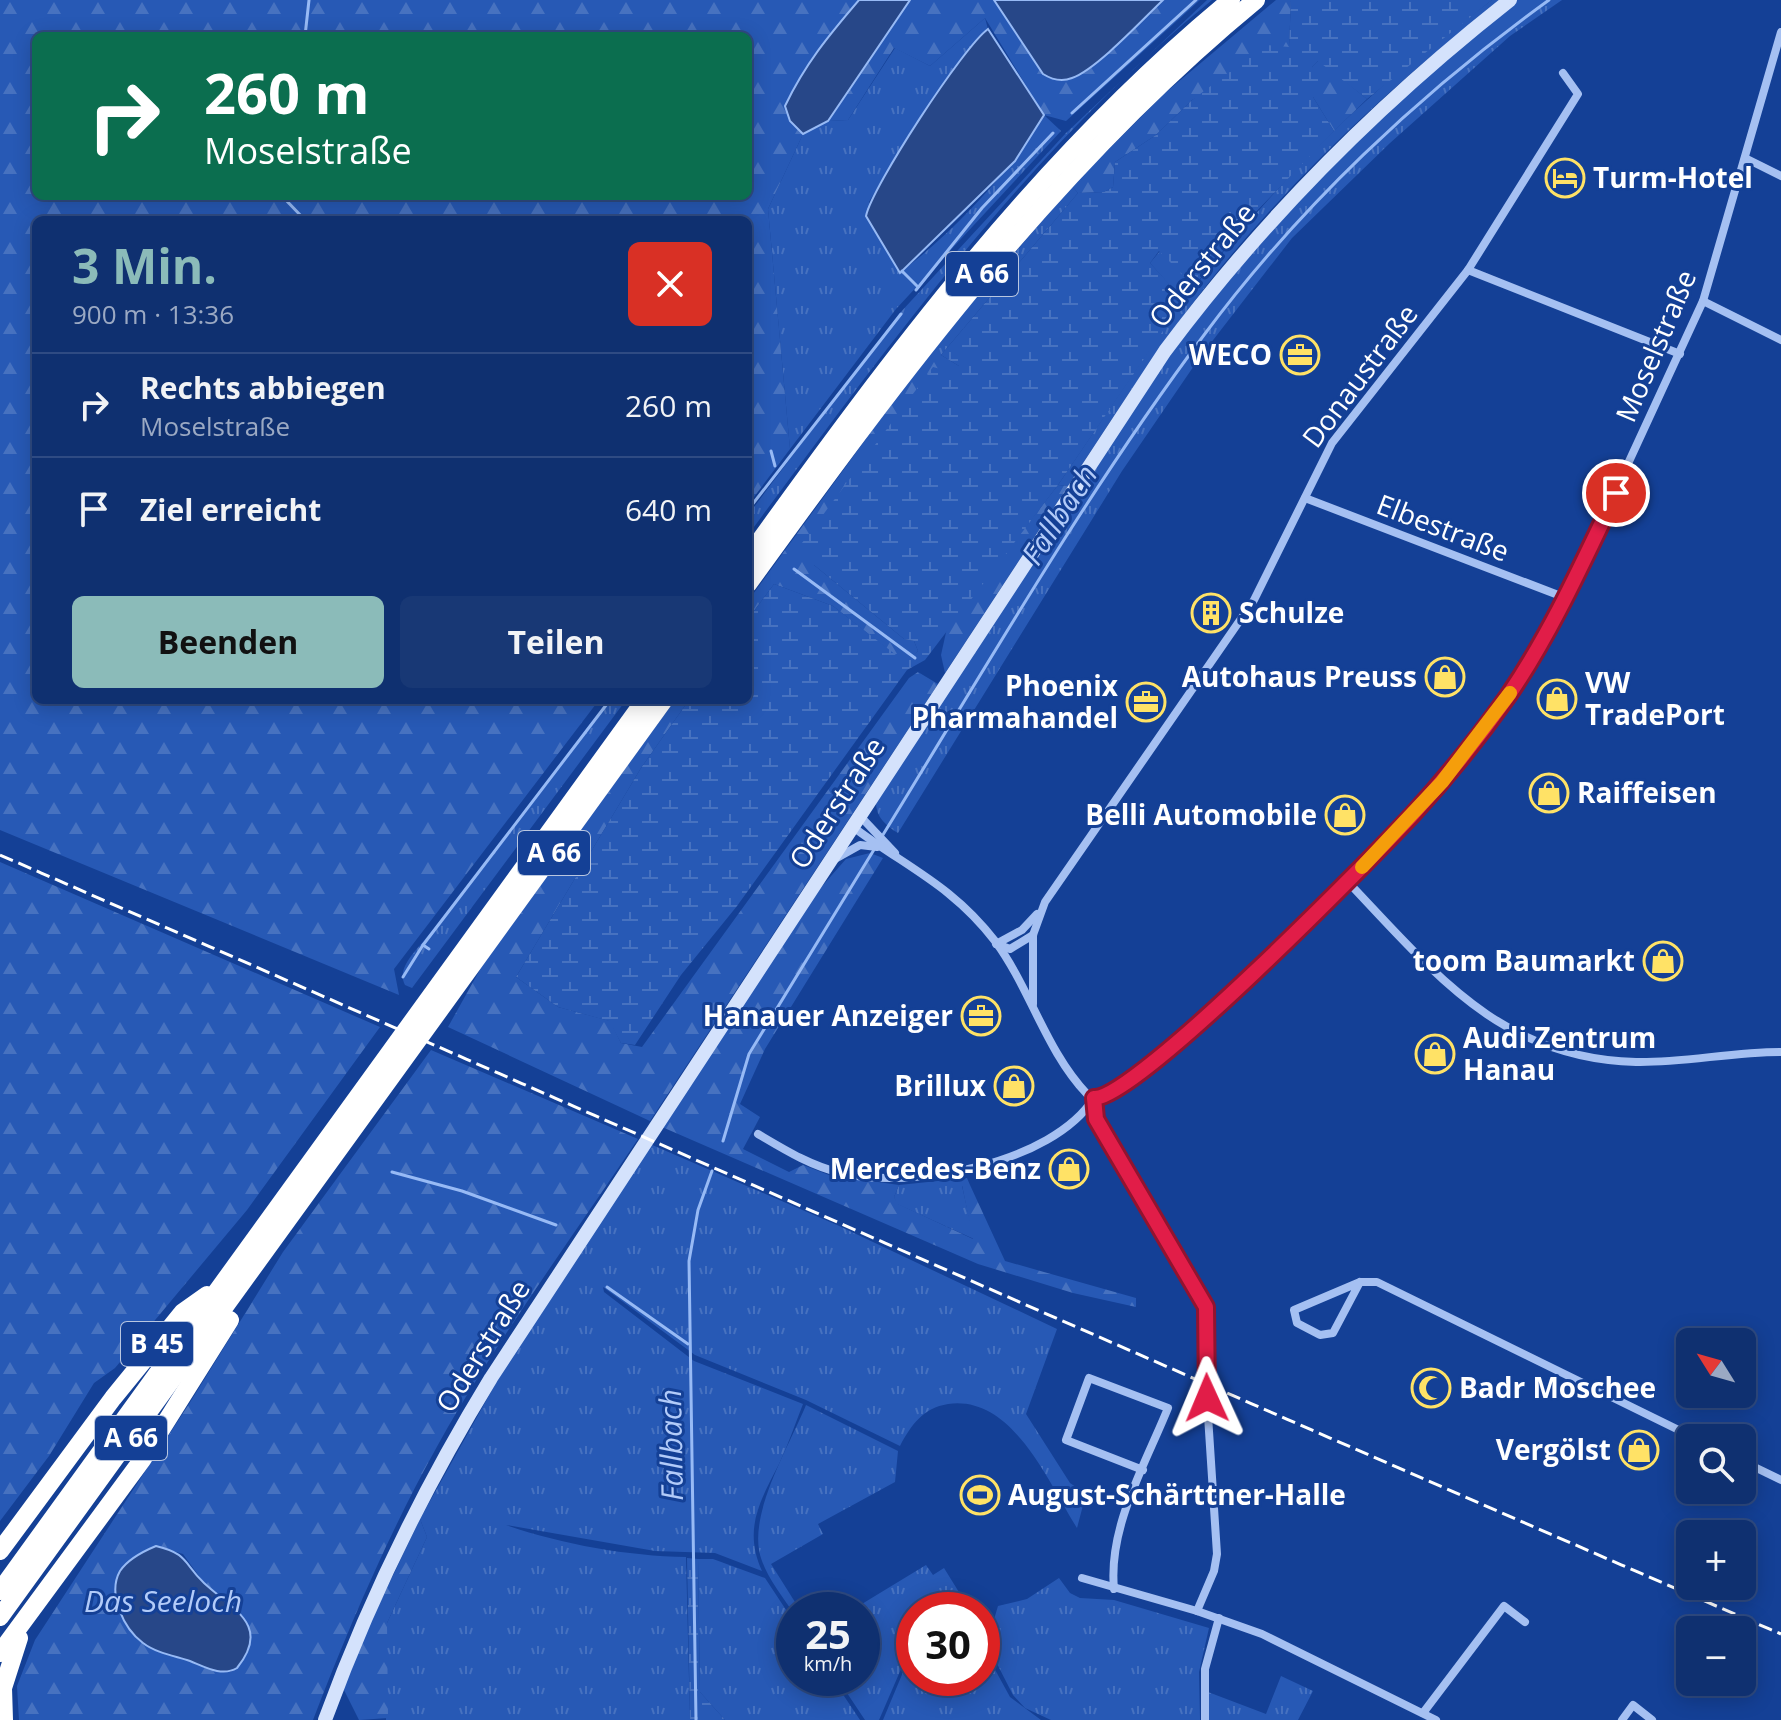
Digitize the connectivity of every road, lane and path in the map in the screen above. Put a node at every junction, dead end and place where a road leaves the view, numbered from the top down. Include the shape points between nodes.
1 (1231, 0) edge
2 (1256, 0) edge
3 (1510, 0) edge
4 (1781, 32) edge
5 (1563, 73) dead end
6 (1745, 158) junction
7 (1781, 176) edge
8 (1468, 270) junction
9 (1703, 301) junction
10 (1781, 340) edge
11 (1680, 354) junction
12 (1305, 498) junction
13 (752, 552) edge
14 (752, 579) edge
15 (1566, 598) junction
16 (642, 704) edge
17 (661, 704) edge
18 (856, 821) junction
19 (869, 842) junction
20 (883, 844) junction
21 (826, 865) junction
22 (1347, 881) junction
23 (1040, 911) junction
24 (1033, 935) junction
25 (996, 944) junction
26 (436, 1003) junction
27 (1033, 1009) junction
28 (408, 1041) junction
29 (1781, 1052) edge
30 (1094, 1098) junction
31 (758, 1134) dead end
32 (262, 1257) junction
33 (1360, 1282) junction
34 (222, 1284) junction
35 (1676, 1429) edge
36 (1756, 1468) edge
37 (1143, 1470) junction
38 (1781, 1480) edge
39 (23, 1520) junction
40 (0, 1541) edge
41 (0, 1551) edge
42 (1082, 1578) dead end
43 (56, 1579) junction
44 (1114, 1589) junction
45 (0, 1591) edge
46 (1197, 1611) junction
47 (0, 1617) edge
48 (1219, 1618) junction
49 (1525, 1622) dead end
50 (0, 1653) edge
51 (1423, 1713) junction
52 (4, 1720) edge
53 (325, 1720) edge
54 (1205, 1720) edge
55 (1436, 1720) edge
56 (1622, 1720) edge
57 (1652, 1720) edge

1 - 13 highway, A 66 via 1119,101 988,243 897,355
2 - 14 highway, A 66 via 1158,85 1043,202 920,351
3 - 18 street, Oderstraße via 1349,139 1236,259 1157,364
4 - 6 street, Moselstraße
5 - 8 street, Donaustraße via 1578,94
6 - 7 street
6 - 9 street, Moselstraße
8 - 11 street
8 - 12 street, Donaustraße via 1332,443
9 - 10 street
9 - 11 street, Moselstraße
11 - 15 street, Moselstraße
12 - 15 street, Elbestraße
12 - 23 street, Donaustraße via 1254,600
15 - 22 street, Moselstraße via 1495,714 1434,790
16 - 26 highway, A 66
17 - 26 highway, A 66
18 - 19 street
18 - 20 street via 876,831
18 - 21 street, Oderstraße
19 - 20 street
19 - 21 street
20 - 25 street via 949,891
21 - 53 street, Oderstraße via 465,1420 384,1582
22 - 29 street via 1459,996 1498,1024 1549,1048 1637,1062
22 - 30 street, Moselstraße via 1160,1058 1115,1093
23 - 24 street, Donaustraße
23 - 25 street, Donaustraße via 1022,930
24 - 25 street via 1010,949
24 - 27 street, Donaustraße
25 - 27 street
26 - 28 highway, A 66
27 - 30 street via 1077,1084
28 - 32 highway, A 66
28 - 34 highway, A 66
30 - 31 street, Moselstraße via 1070,1124 1033,1145 982,1164 917,1177 841,1173 794,1156
30 - 46 street via 1096,1119 1206,1307 1217,1554
32 - 43 highway, A 66 via 241,1303 162,1429
32 - 47 highway, A 66
33 - 33 street via 1333,1333 1320,1335 1297,1323 1294,1310
33 - 35 street via 1383,1284
34 - 39 highway, B 45 via 183,1312
34 - 45 highway, A 66
36 - 38 street
37 - 37 street via 1168,1408 1089,1378 1066,1440
37 - 44 street via 1116,1539
39 - 40 highway, B 45
39 - 41 highway
42 - 44 street
43 - 50 highway, A 66
43 - 52 highway, A 66 via 15,1645 3,1688
44 - 46 street
46 - 48 street
48 - 51 street via 1287,1644
48 - 54 street via 1205,1669
49 - 51 street via 1504,1606
51 - 55 street
56 - 57 street via 1633,1705

